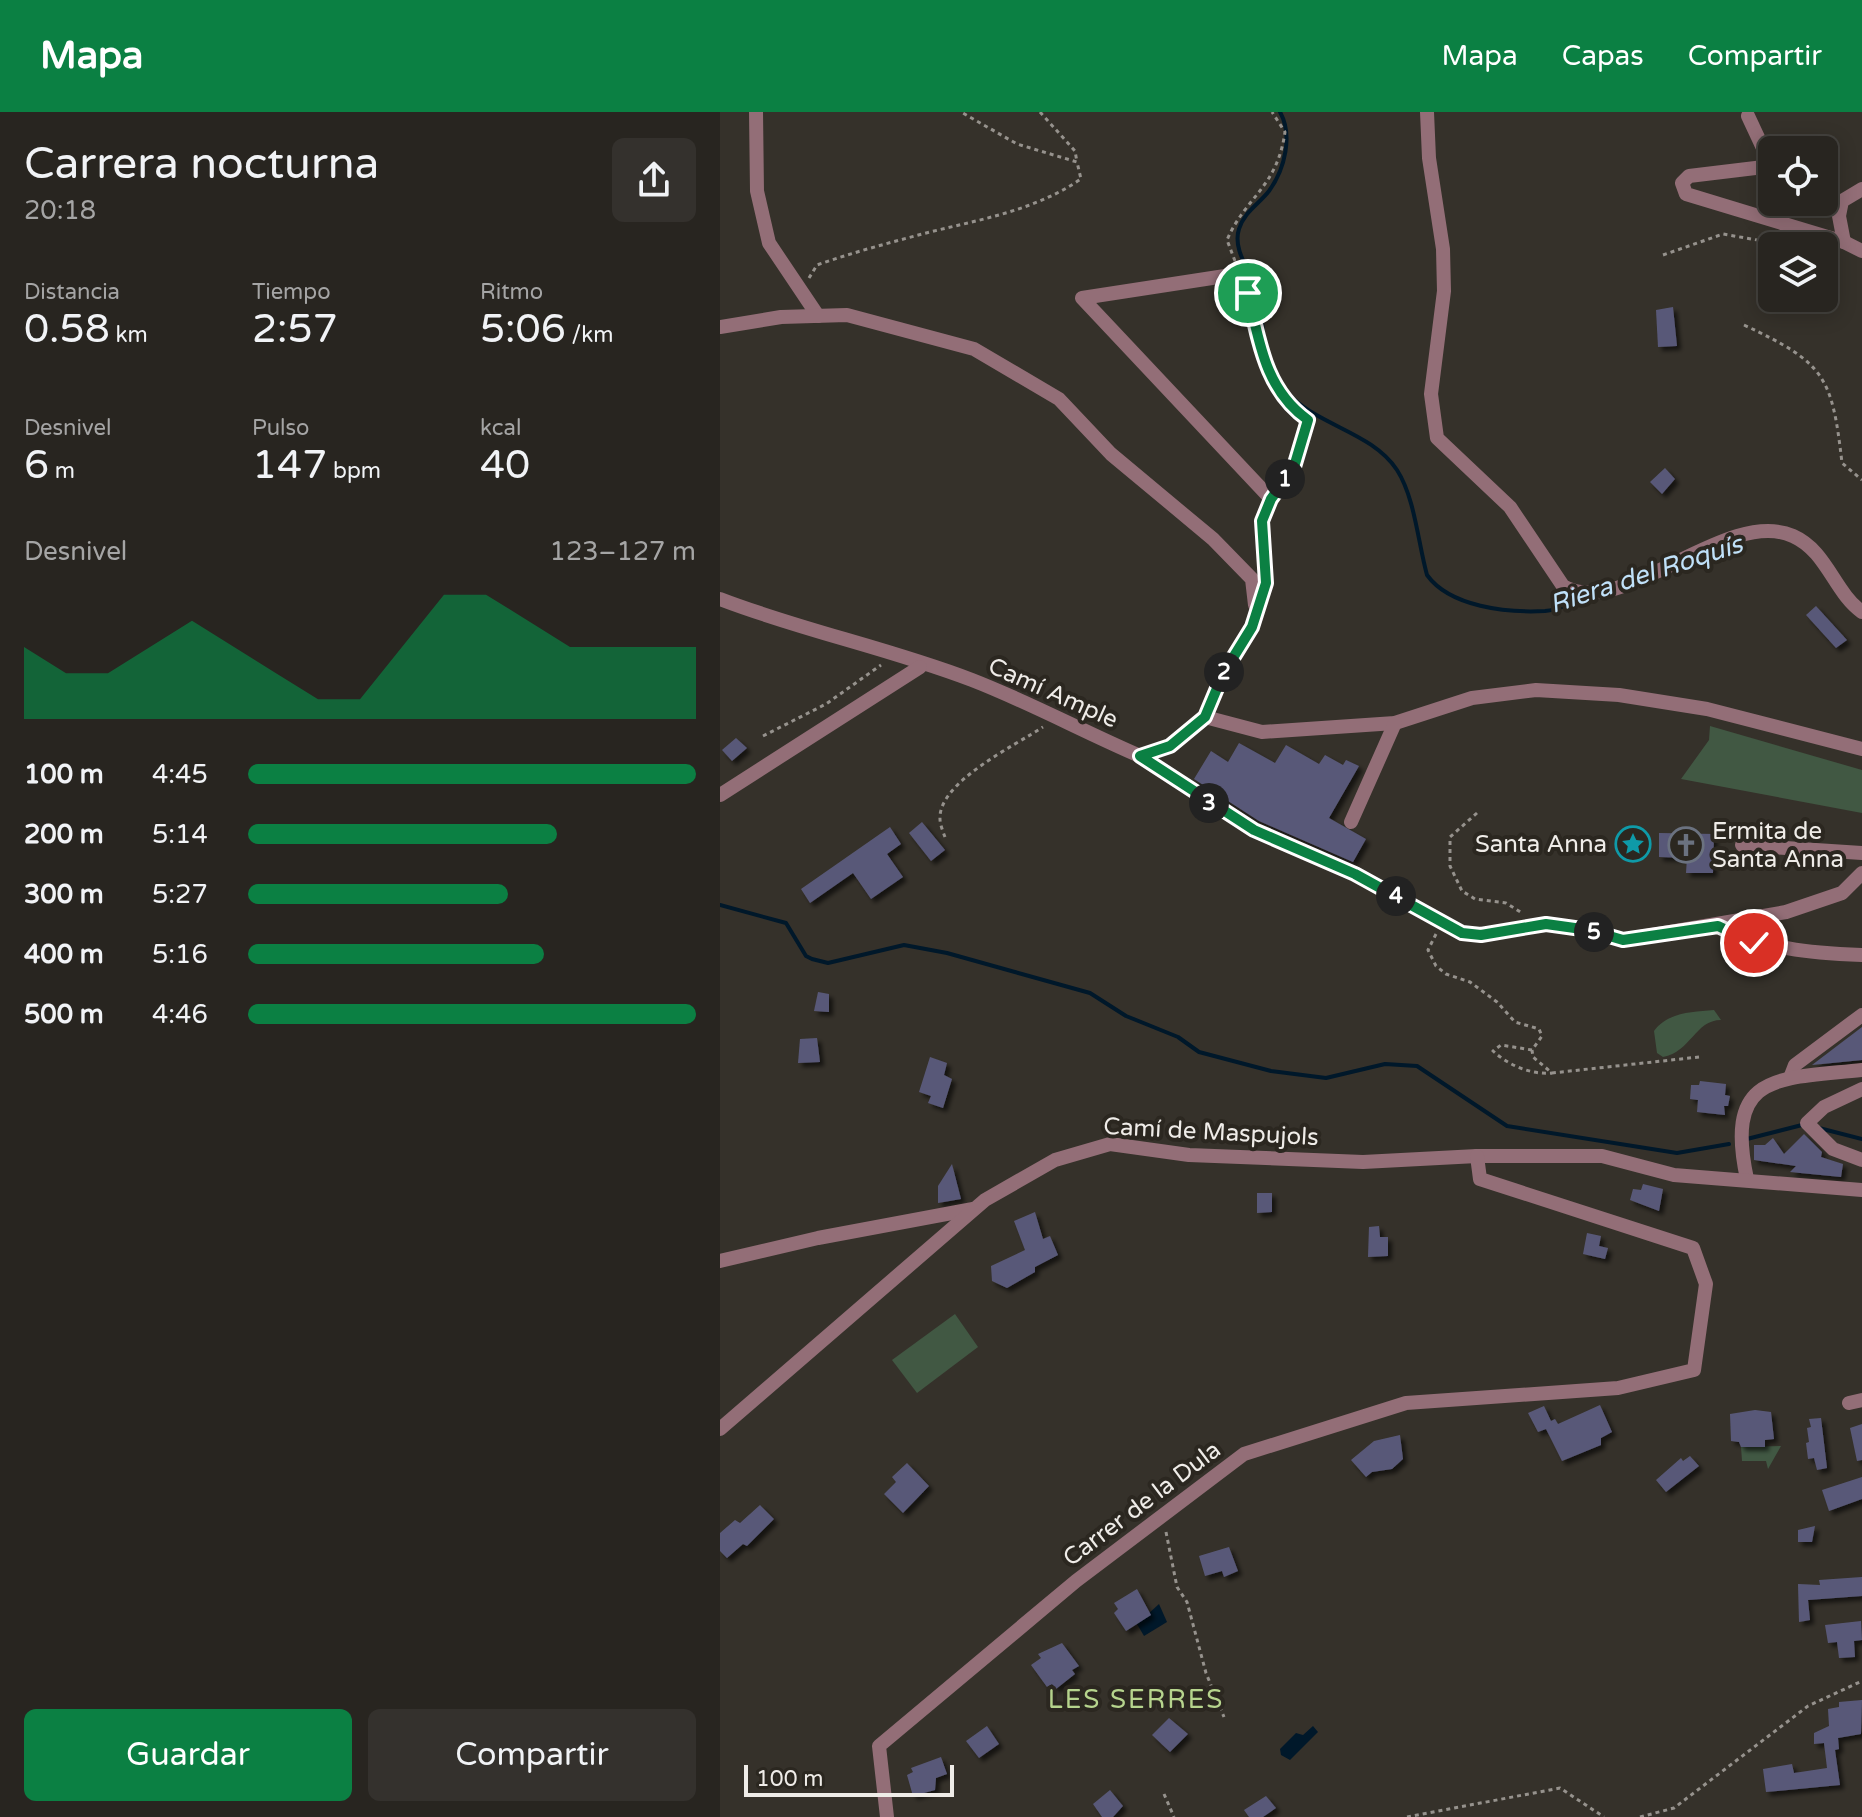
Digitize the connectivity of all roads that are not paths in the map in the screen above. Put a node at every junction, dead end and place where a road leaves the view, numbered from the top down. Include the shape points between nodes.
1 (756, 112) edge
2 (1427, 112) edge
3 (1748, 116) dead end
4 (1758, 137) edge
5 (1758, 168) edge
6 (1862, 189) edge
7 (1758, 216) edge
8 (1758, 216) edge
9 (1844, 242) junction
10 (1862, 251) edge
11 (1238, 274) road end
12 (818, 316) junction
13 (720, 327) edge
14 (1303, 436) road end
15 (1271, 499) junction
16 (720, 599) edge
17 (1256, 610) junction
18 (1862, 612) edge
19 (920, 667) dead end
20 (1205, 717) junction
21 (1395, 723) junction
22 (1862, 749) edge
23 (1140, 756) junction
24 (720, 795) edge
25 (1351, 822) dead end
26 (1742, 845) dead end
27 (1862, 853) edge
28 (1862, 873) edge
29 (1718, 926) junction
30 (1862, 955) edge
31 (1862, 1015) edge
32 (1862, 1070) edge
33 (1790, 1078) junction
34 (1862, 1089) edge
35 (1477, 1156) junction
36 (1862, 1160) edge
37 (1747, 1179) junction
38 (1862, 1190) edge
39 (974, 1209) junction
40 (720, 1261) edge
41 (720, 1429) edge
42 (887, 1817) edge

1 - 12 street via 757,191 769,243
2 - 18 street via 1443,249 1444,291 1431,394 1437,438 1510,507 1563,586 1576,594 1595,593 1746,534 1777,530 1818,555
3 - 4 street
5 - 8 street via 1689,176 1682,183 1686,194
6 - 9 street via 1842,201
7 - 9 street
9 - 10 street
11 - 15 street via 1082,298
12 - 13 street
12 - 17 street via 847,315 974,349 1059,399 1111,454 1213,539 1252,579
14 - 15 street via 1294,467
15 - 17 street via 1262,521 1266,583
16 - 23 street, Camí Ample via 974,681
17 - 20 street
19 - 24 street
20 - 21 street via 1262,732
20 - 23 street via 1170,746
21 - 22 street via 1472,698 1536,690 1707,709
21 - 25 street
23 - 29 street, Camí Ample via 1254,830 1355,874 1462,933 1481,935 1546,924 1623,940
26 - 27 street
28 - 29 street, Camí Ample via 1842,893
29 - 30 street via 1782,950
31 - 33 street via 1795,1065
32 - 33 street
33 - 37 street via 1765,1085 1748,1102 1741,1124
34 - 36 street via 1824,1107 1807,1123 1833,1149
35 - 37 street, Camí de Maspujols via 1602,1156 1674,1175
35 - 39 street, Camí de Maspujols via 1363,1162 1189,1155 1110,1144 1055,1160
35 - 42 street, Carrer de la Dula via 1480,1179 1693,1248 1706,1284 1694,1370 1618,1388 1406,1403 1244,1454 1166,1510 879,1746
37 - 38 street, Camí de Maspujols
39 - 40 street
39 - 41 street, Camí de Maspujols

